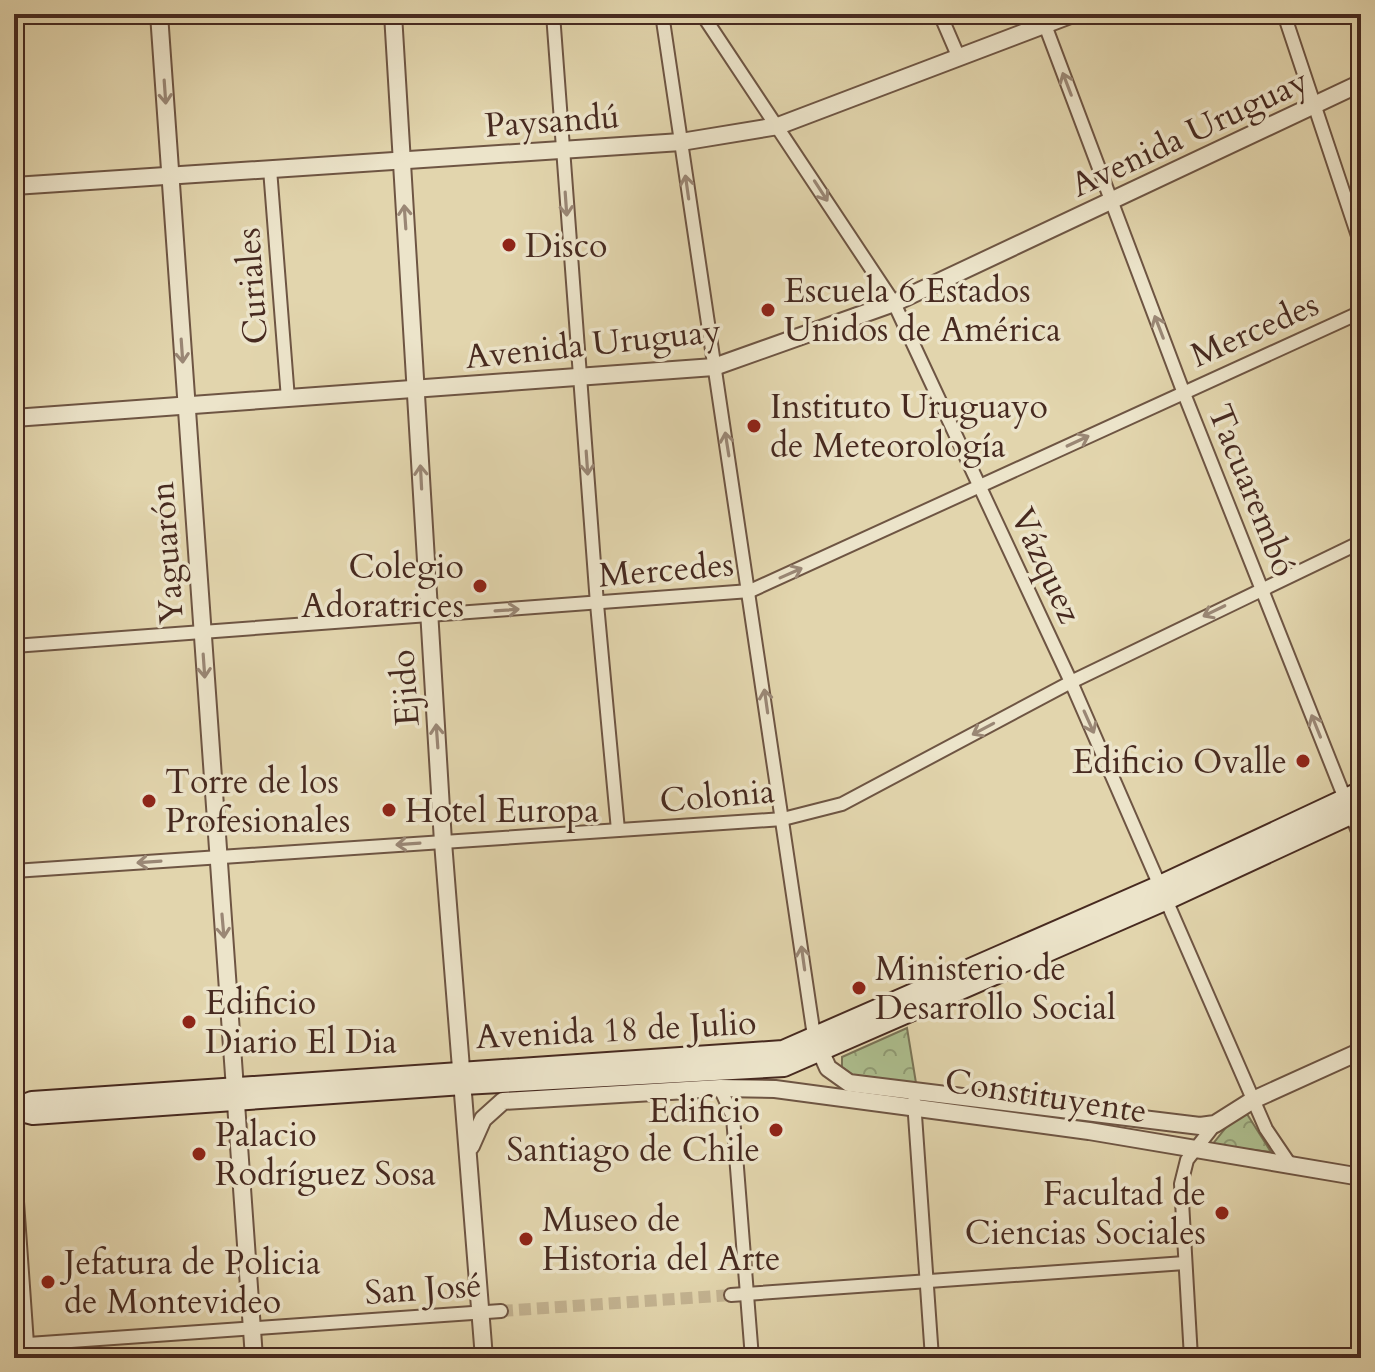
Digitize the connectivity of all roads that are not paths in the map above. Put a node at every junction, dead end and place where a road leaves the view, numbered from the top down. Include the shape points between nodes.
1 (159, 14) edge
2 (393, 14) edge
3 (553, 14) edge
4 (662, 14) edge
5 (702, 14) edge
6 (940, 14) edge
7 (1073, 14) edge
8 (1284, 14) edge
9 (1045, 25) junction
10 (959, 58) junction
11 (1361, 83) edge
12 (1315, 104) junction
13 (778, 126) junction
14 (681, 142) junction
15 (562, 150) junction
16 (401, 160) junction
17 (270, 169) junction
18 (171, 175) junction
19 (14, 186) edge
20 (1112, 202) junction
21 (1361, 245) edge
22 (894, 303) junction
23 (1361, 312) edge
24 (714, 367) junction
25 (580, 377) junction
26 (416, 390) junction
27 (1183, 391) junction
28 (288, 399) junction
29 (185, 406) junction
30 (14, 418) edge
31 (979, 488) junction
32 (1361, 542) edge
33 (1262, 588) junction
34 (750, 591) junction
35 (597, 604) junction
36 (429, 615) junction
37 (201, 633) junction
38 (14, 646) edge
39 (1071, 682) junction
40 (1354, 803) edge
41 (783, 819) junction
42 (618, 830) junction
43 (1361, 839) edge
44 (443, 842) junction
45 (218, 857) junction
46 (14, 871) edge
47 (1164, 892) junction
48 (817, 1044) junction
49 (1361, 1051) edge
50 (462, 1078) junction
51 (540, 1081) junction
52 (720, 1088) junction
53 (238, 1094) junction
54 (572, 1097) junction
55 (913, 1097) junction
56 (1253, 1100) junction
57 (503, 1101) junction
58 (14, 1109) edge
59 (1215, 1124) junction
60 (1195, 1149) junction
61 (469, 1151) junction
62 (14, 1159) edge
63 (1291, 1166) junction
64 (1361, 1177) edge
65 (1185, 1263) junction
66 (926, 1282) junction
67 (746, 1294) junction
68 (731, 1295) tunnel mouth
69 (501, 1311) tunnel mouth
70 (480, 1313) junction
71 (252, 1329) junction
72 (20, 1344) edge
73 (28, 1358) edge
74 (254, 1358) edge
75 (484, 1358) edge
76 (752, 1358) edge
77 (932, 1358) edge
78 (1191, 1358) edge

1 -> 18 street, Yaguarón
2 - 16 street, Ejido
3 - 15 street
4 - 14 street
5 - 13 street, Vázquez
6 - 10 street
7 - 9 street, Paysandú
8 - 12 street
9 - 10 street, Paysandú
20 -> 9 street, Tacuarembó
10 - 13 street, Paysandú
11 - 12 street, Avenida Uruguay
12 - 20 street, Avenida Uruguay
12 - 21 street
13 - 14 street, Paysandú
13 -> 22 street, Vázquez
14 - 15 street, Paysandú
24 -> 14 street
15 - 16 street, Paysandú
15 -> 25 street
16 - 17 street, Paysandú
26 -> 16 street, Ejido
17 - 18 street, Paysandú
17 - 28 street, Curiales
18 - 19 street, Paysandú
18 -> 29 street, Yaguarón
20 - 22 street, Avenida Uruguay
27 -> 20 street, Tacuarembó
22 - 24 street, Avenida Uruguay
22 - 31 street, Vázquez
23 - 27 street, Mercedes
24 - 25 street, Avenida Uruguay
34 -> 24 street
25 - 26 street, Avenida Uruguay
25 -> 35 street
26 - 28 street, Avenida Uruguay
36 -> 26 street, Ejido
31 -> 27 street, Mercedes
27 - 33 street, Tacuarembó
28 - 29 street, Avenida Uruguay
29 - 30 street, Avenida Uruguay
29 - 37 street, Yaguarón
34 -> 31 street, Mercedes
31 - 39 street, Vázquez
32 - 33 street, Colonia
33 -> 39 street, Colonia
40 -> 33 street, Tacuarembó
34 - 35 street, Mercedes
41 -> 34 street
36 -> 35 street, Mercedes
35 - 42 street
36 - 37 street, Mercedes
44 -> 36 street, Ejido
37 - 38 street, Mercedes
37 -> 45 street, Yaguarón
39 -> 41 street, Colonia via 842,804
39 -> 47 street, Vázquez
40 - 43 street, Tacuarembó
40 - 47 main road, Avenida 18 de Julio
41 - 42 street, Colonia
48 -> 41 street
42 - 44 street, Colonia
44 -> 45 street, Colonia
44 - 50 street, Ejido
45 -> 46 street, Colonia
45 -> 53 street, Yaguarón
47 - 48 main road, Avenida 18 de Julio
47 - 56 street, Vázquez
48 - 50 main road, Avenida 18 de Julio via 767,1054
48 - 51 main road, Avenida 18 de Julio via 784,1067
48 - 55 street, Constituyente via 832,1073 849,1083
49 - 56 street
50 - 51 main road, Avenida 18 de Julio
50 - 53 main road, Avenida 18 de Julio
50 - 61 street, Ejido
51 - 54 street, Avenida 18 de Julio
51 - 57 street, Avenida 18 de Julio
52 - 54 street, Avenida 18 de Julio
52 - 55 street, Constituyente
52 - 67 street via 733,1117
53 - 58 main road, Avenida 18 de Julio via 32,1101
53 - 71 street, Yaguarón
54 - 57 street, Avenida 18 de Julio
55 - 59 street, Constituyente
55 - 60 street, Constituyente
55 - 66 street
56 - 59 street
56 - 63 street, Vázquez
57 - 61 street, Avenida 18 de Julio via 483,1119
59 - 60 street
60 - 63 street, Constituyente
60 - 65 street via 1181,1184
61 - 70 street, Ejido
62 - 72 street
63 - 64 street, Constituyente
65 - 66 street
65 - 78 street
66 - 67 street
66 - 77 street
67 - 68 street
67 - 76 street
69 - 70 street, San José
70 - 71 street, San José
70 - 75 street, Ejido
71 - 72 street, San José
71 - 74 street, Yaguarón
72 - 73 street

